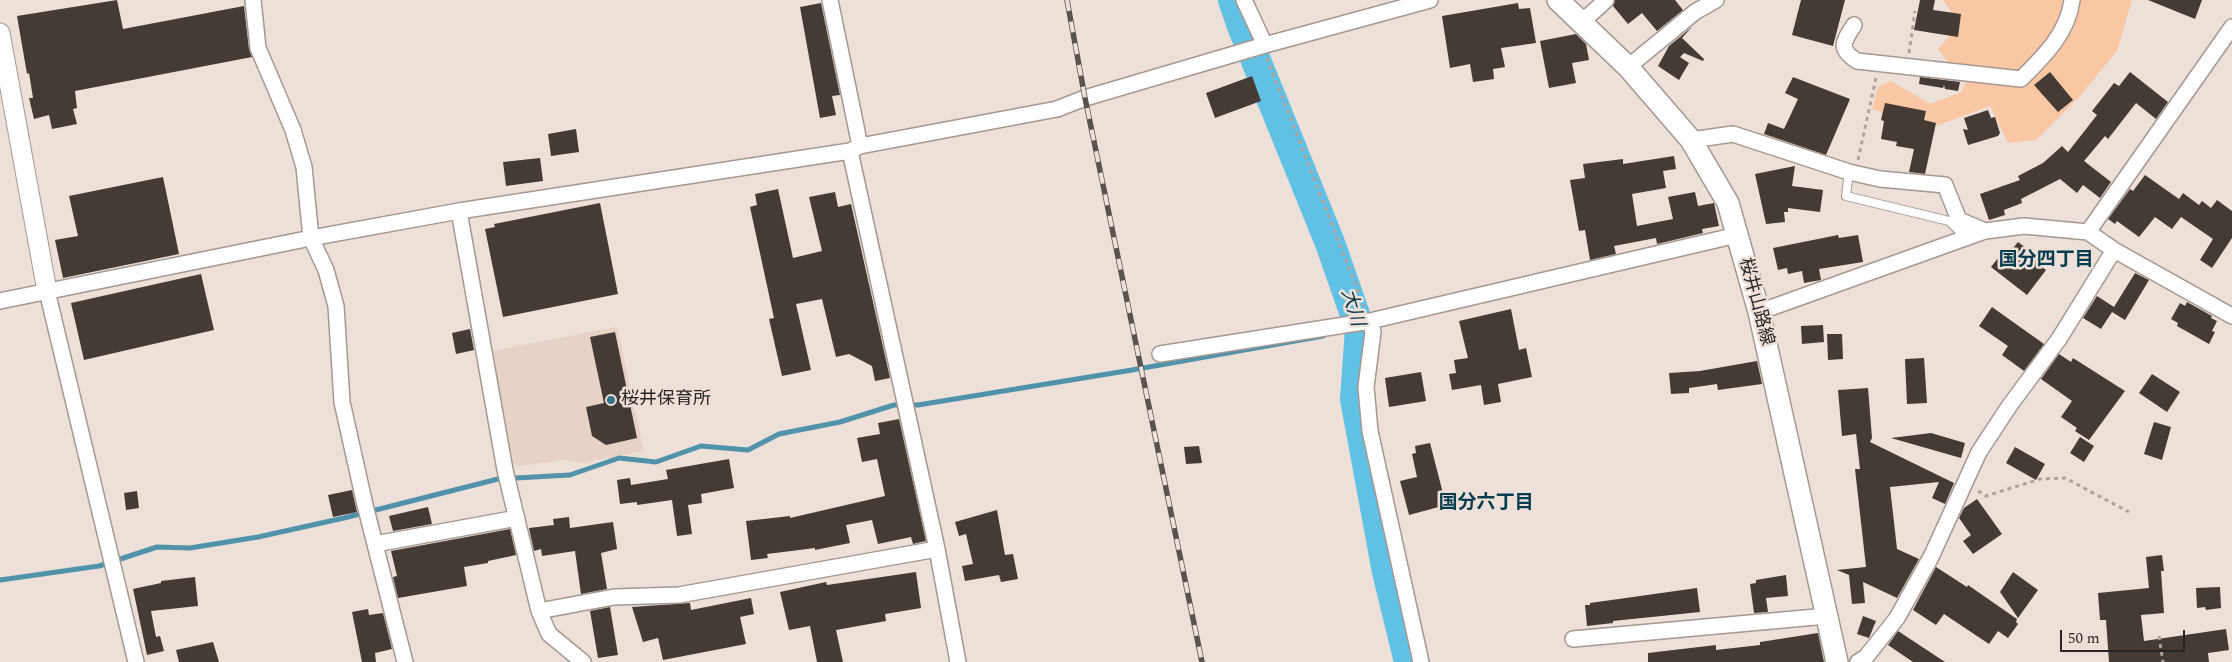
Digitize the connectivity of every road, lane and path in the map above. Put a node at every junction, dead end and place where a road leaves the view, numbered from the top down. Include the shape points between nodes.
1 (253, 0) edge
2 (830, 0) edge
3 (1244, 0) edge
4 (1430, 0) edge
5 (1558, 0) edge
6 (1606, 0) edge
7 (1716, 0) edge
8 (2072, 0) edge
9 (1915, 11) dead end
10 (1582, 22) junction
11 (1854, 25) dead end
12 (2232, 27) edge
13 (0, 34) edge
14 (1265, 45) junction
15 (1907, 66) junction
16 (1628, 67) junction
17 (1875, 81) dead end
18 (1690, 140) junction
19 (855, 149) junction
20 (1852, 172) junction
21 (459, 212) junction
22 (1986, 231) junction
23 (2088, 232) junction
24 (1737, 236) junction
25 (311, 238) junction
26 (1966, 238) junction
27 (2114, 250) junction
28 (47, 291) junction
29 (0, 301) edge
30 (1759, 312) junction
31 (2232, 316) edge
32 (1370, 321) junction
33 (1160, 354) dead end
34 (1965, 482) junction
35 (2129, 512) dead end
36 (517, 518) junction
37 (375, 544) junction
38 (938, 549) junction
39 (539, 611) junction
40 (1827, 616) junction
41 (2159, 636) dead end
42 (1573, 639) dead end
43 (136, 662) edge
44 (405, 662) edge
45 (583, 662) edge
46 (958, 662) edge
47 (1421, 662) edge
48 (1837, 662) edge
49 (1858, 662) edge
50 (2163, 662) edge

1 - 25 street via 258,48 293,130 304,167
2 - 19 street
3 - 14 street
4 - 14 street
5 - 10 main road, 桜井山路線
6 - 10 street
7 - 16 street via 1695,12
8 - 15 street via 2063,30 2047,53 2021,79
9 - 15 path
10 - 16 main road, 桜井山路線
11 - 15 street via 1843,46 1847,55 1857,61
12 - 23 street
13 - 28 street
14 - 19 street via 1057,109
14 - 32 path via 1266,56
16 - 18 main road, 桜井山路線
17 - 20 path
18 - 20 street via 1733,134
18 - 24 main road, 桜井山路線 via 1728,203
19 - 21 street
19 - 38 street
20 - 22 street via 1880,179 1945,185 1959,220
20 - 26 lane via 1846,196 1949,221
21 - 25 street
21 - 36 street via 505,470
22 - 23 street via 2024,226
22 - 26 street
23 - 27 street
24 - 30 main road, 桜井山路線
24 - 32 street
25 - 28 street
25 - 37 street via 326,270 336,306 342,402
26 - 30 street
27 - 31 street
27 - 34 street via 2059,340 1979,452
28 - 29 street
28 - 43 street
30 - 40 main road, 桜井山路線
32 - 33 street
32 - 47 street via 1373,332 1366,387 1370,431
34 - 35 path via 1986,496 2040,479 2065,478
34 - 49 street via 1931,558 1896,618
36 - 37 street
36 - 39 street
37 - 44 street
38 - 39 street via 679,595 614,597
38 - 46 street
39 - 45 street via 549,634
40 - 42 street
40 - 48 main road, 桜井山路線
41 - 50 path

